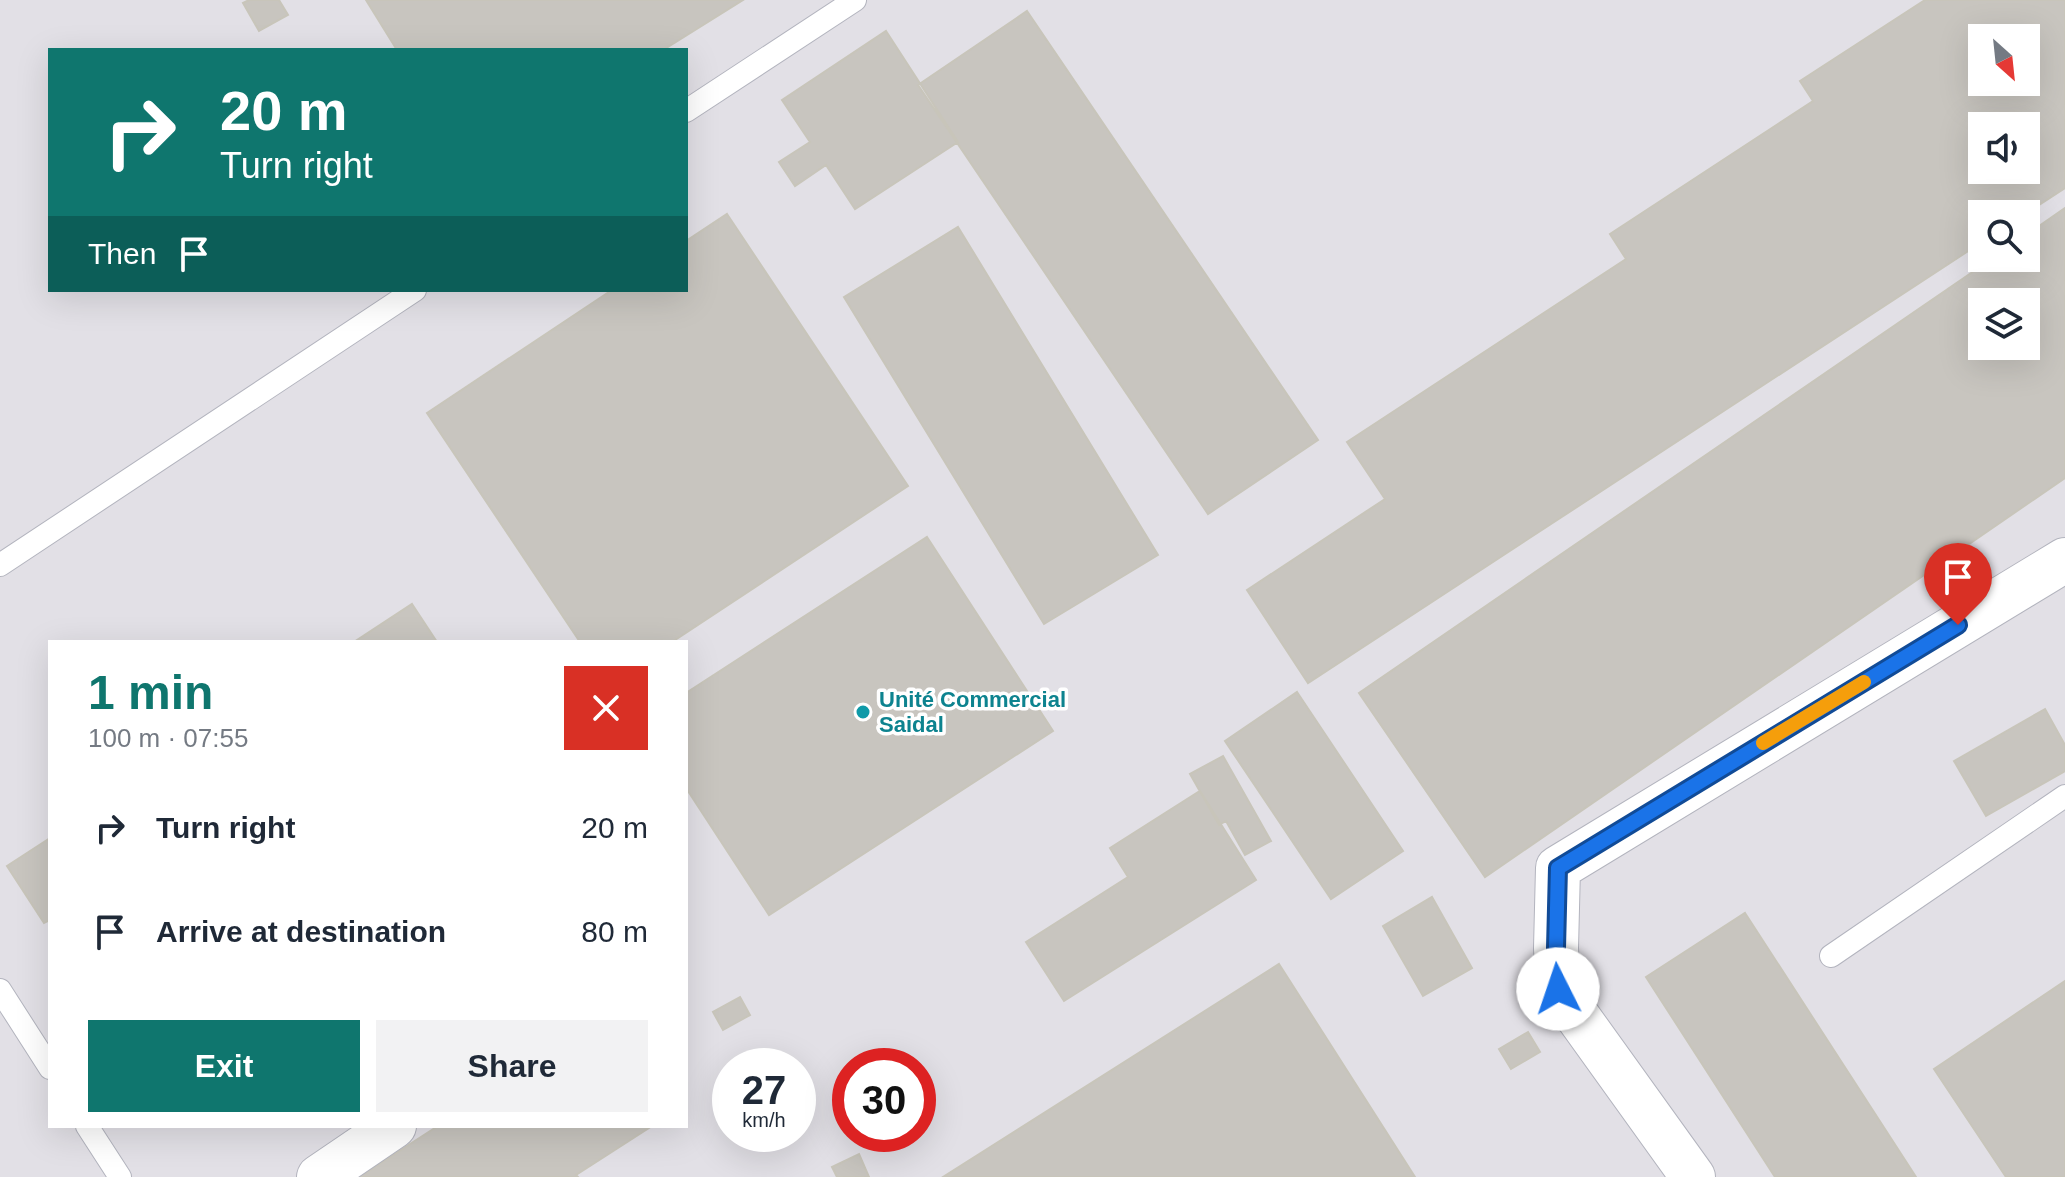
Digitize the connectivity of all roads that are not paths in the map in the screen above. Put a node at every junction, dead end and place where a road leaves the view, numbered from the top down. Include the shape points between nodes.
1 (855, 0) edge
2 (688, 110) edge
3 (412, 292) edge
4 (2065, 560) edge
5 (0, 565) edge
6 (2065, 796) edge
7 (1831, 956) dead end
8 (0, 990) edge
9 (48, 1065) edge
10 (88, 1128) edge
11 (391, 1128) edge
12 (120, 1177) edge
13 (319, 1177) edge
14 (1693, 1177) edge

1 - 2 lane
3 - 5 lane
4 - 14 street via 1558,868 1558,989
6 - 7 lane
8 - 9 lane
10 - 12 lane
11 - 13 street

